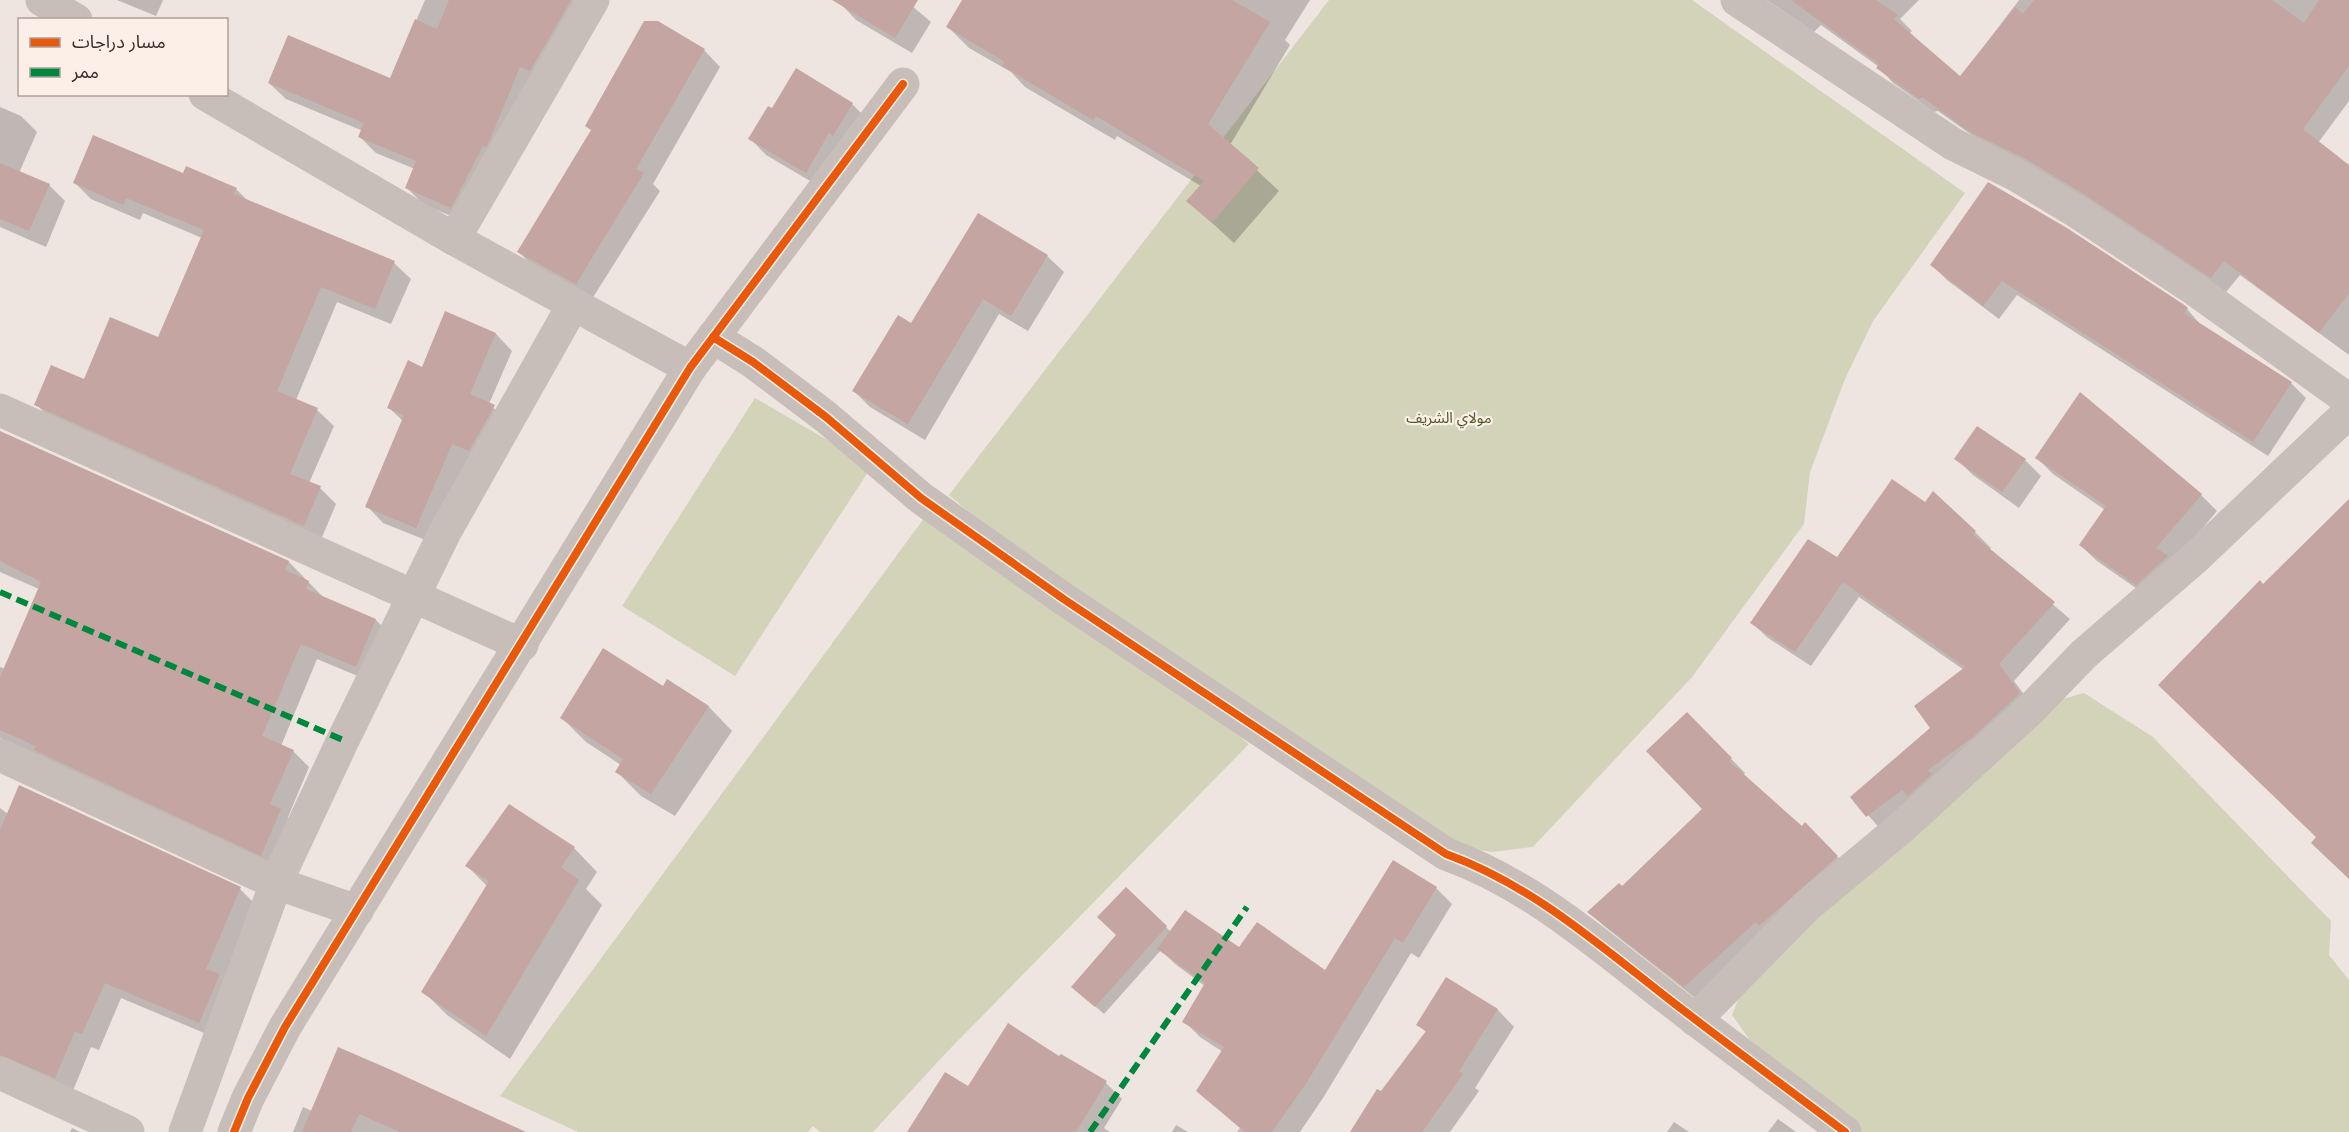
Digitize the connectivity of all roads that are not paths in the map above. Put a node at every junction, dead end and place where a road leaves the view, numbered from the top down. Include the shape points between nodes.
1 (42, 0) edge
2 (593, 0) edge
3 (1737, 0) edge
4 (73, 18) edge
5 (903, 84) dead end
6 (208, 96) edge
7 (454, 239) junction
8 (573, 305) junction
9 (713, 337) junction
10 (690, 369) junction
11 (2349, 399) edge
12 (0, 410) edge
13 (2349, 412) edge
14 (413, 594) junction
15 (522, 645) junction
16 (0, 754) edge
17 (276, 883) junction
18 (357, 911) junction
19 (1695, 1020) junction
20 (0, 1073) edge
21 (128, 1132) edge
22 (184, 1132) edge
23 (234, 1132) edge
24 (1845, 1132) edge

1 - 4 street
2 - 7 street
3 - 11 street via 1953,144 2016,175 2077,212
5 - 9 street
6 - 7 street
7 - 8 street
8 - 10 street
8 - 14 street
9 - 10 street
9 - 19 street via 826,417 921,498 1065,600 1446,854 1484,867 1555,910
10 - 15 street
12 - 14 street
13 - 19 street via 1902,827 1808,905
14 - 15 street
14 - 17 street
15 - 18 street
16 - 17 street
17 - 18 street
17 - 22 street
18 - 23 street via 285,1027
19 - 24 street
20 - 21 street

